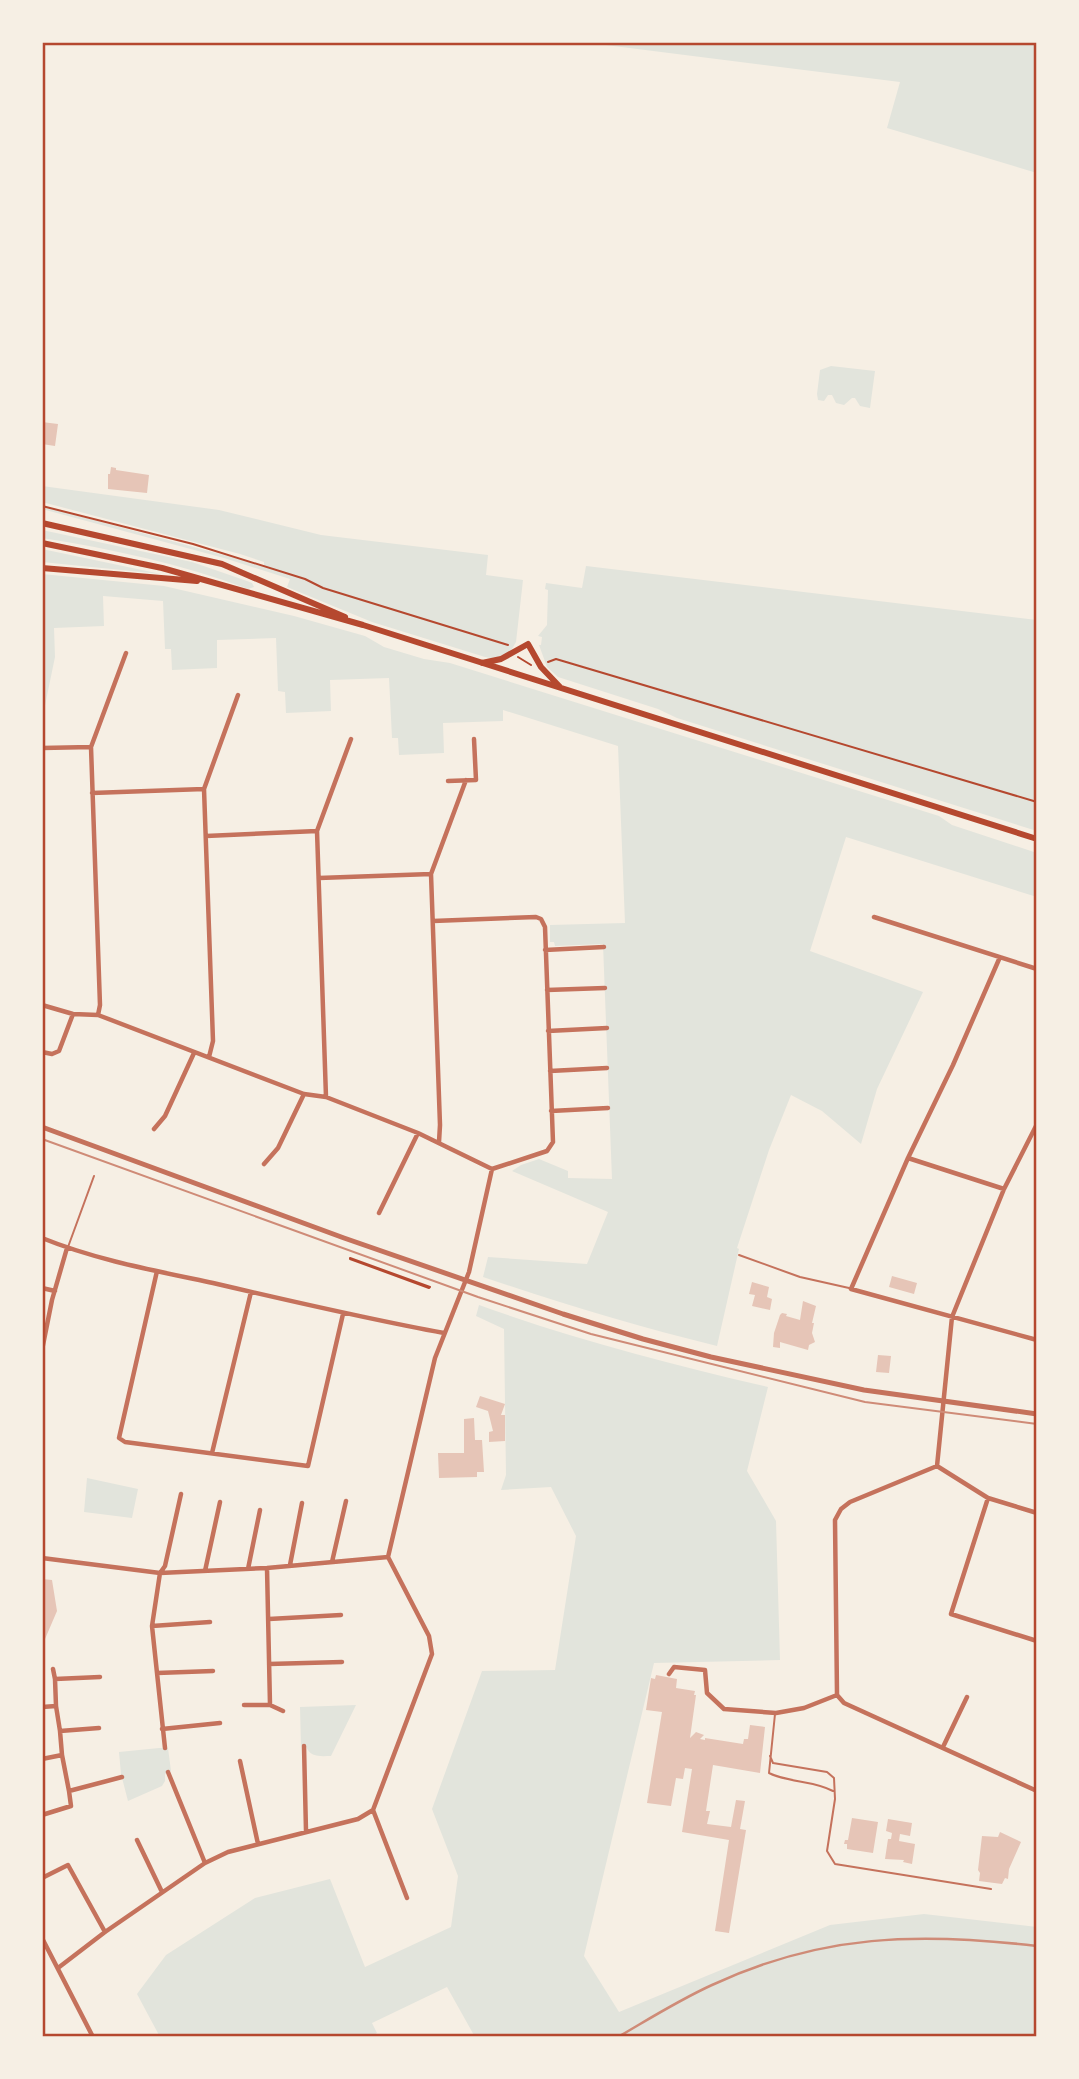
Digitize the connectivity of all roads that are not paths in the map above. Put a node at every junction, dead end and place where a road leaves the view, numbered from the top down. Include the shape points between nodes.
1 (42, 523) edge
2 (42, 543) edge
3 (42, 568) edge
4 (209, 582) junction
5 (266, 582) junction
6 (261, 598) junction
7 (363, 625) junction
8 (126, 653) dead end
9 (481, 663) junction
10 (561, 688) junction
11 (238, 695) dead end
12 (351, 738) dead end
13 (474, 739) dead end
14 (90, 747) junction
15 (42, 748) edge
16 (448, 780) dead end
17 (466, 780) junction
18 (204, 789) junction
19 (92, 793) junction
20 (317, 831) junction
21 (206, 836) junction
22 (1037, 839) edge
23 (431, 874) junction
24 (319, 878) junction
25 (874, 917) dead end
26 (433, 921) junction
27 (604, 947) dead end
28 (545, 950) junction
29 (1000, 957) junction
30 (1037, 969) edge
31 (605, 988) dead end
32 (547, 990) junction
33 (42, 1005) edge
34 (73, 1014) junction
35 (98, 1015) junction
36 (607, 1028) dead end
37 (548, 1031) junction
38 (42, 1052) edge
39 (194, 1053) junction
40 (209, 1058) junction
41 (607, 1068) dead end
42 (550, 1071) junction
43 (304, 1094) junction
44 (326, 1097) junction
45 (608, 1108) dead end
46 (551, 1111) junction
47 (1037, 1124) edge
48 (42, 1127) edge
49 (154, 1129) dead end
50 (418, 1133) junction
51 (439, 1142) junction
52 (908, 1158) junction
53 (264, 1164) dead end
54 (492, 1169) junction
55 (94, 1176) dead end
56 (1004, 1189) junction
57 (379, 1213) dead end
58 (42, 1238) edge
59 (67, 1248) junction
60 (739, 1255) dead end
61 (157, 1271) junction
62 (466, 1280) junction
63 (42, 1288) edge
64 (851, 1289) junction
65 (55, 1291) junction
66 (251, 1292) junction
67 (343, 1314) junction
68 (952, 1317) junction
69 (44, 1332) edge
70 (444, 1333) junction
71 (1037, 1340) edge
72 (42, 1350) edge
73 (943, 1401) junction
74 (1037, 1414) edge
75 (212, 1453) junction
76 (937, 1466) junction
77 (181, 1494) dead end
78 (988, 1498) junction
79 (346, 1501) dead end
80 (220, 1502) dead end
81 (302, 1503) dead end
82 (260, 1510) dead end
83 (1037, 1513) edge
84 (388, 1557) junction
85 (42, 1558) edge
86 (332, 1562) junction
87 (290, 1566) junction
88 (267, 1568) junction
89 (248, 1569) junction
90 (205, 1572) junction
91 (160, 1573) junction
92 (341, 1615) dead end
93 (269, 1619) junction
94 (210, 1622) dead end
95 (152, 1626) junction
96 (1037, 1641) edge
97 (342, 1662) dead end
98 (270, 1664) junction
99 (53, 1669) dead end
100 (214, 1671) dead end
101 (157, 1673) junction
102 (669, 1674) dead end
103 (100, 1677) dead end
104 (55, 1679) junction
105 (837, 1695) junction
106 (967, 1697) dead end
107 (244, 1705) dead end
108 (270, 1705) junction
109 (56, 1706) junction
110 (42, 1707) edge
111 (283, 1711) dead end
112 (776, 1713) junction
113 (220, 1723) dead end
114 (99, 1728) dead end
115 (162, 1729) junction
116 (60, 1731) junction
117 (304, 1746) dead end
118 (943, 1747) junction
119 (165, 1748) dead end
120 (62, 1755) junction
121 (770, 1756) junction
122 (42, 1759) edge
123 (240, 1761) dead end
124 (168, 1772) dead end
125 (122, 1777) dead end
126 (1037, 1783) edge
127 (1036, 1790) edge
128 (69, 1791) junction
129 (833, 1791) junction
130 (373, 1810) junction
131 (42, 1815) edge
132 (306, 1831) junction
133 (137, 1840) dead end
134 (258, 1844) junction
135 (205, 1863) junction
136 (42, 1878) edge
137 (991, 1889) dead end
138 (162, 1892) junction
139 (407, 1898) dead end
140 (105, 1932) junction
141 (42, 1938) edge
142 (58, 1968) junction
143 (93, 2037) edge

1 - 5 main road via 196,557
2 - 4 main road via 140,562
3 - 4 main road
4 - 6 main road
5 - 6 main road
5 - 7 main road
6 - 7 main road
7 - 9 main road
8 - 14 street
9 - 10 main road
9 - 10 main road via 501,659 528,644
10 - 22 main road
11 - 18 street
12 - 20 street
13 - 17 street via 476,780
14 - 15 street
14 - 19 street
16 - 17 street
17 - 23 street
18 - 19 street
18 - 21 street
19 - 35 street
20 - 21 street
20 - 24 street
21 - 40 street via 213,1041
23 - 24 street
23 - 26 street
24 - 44 street
25 - 29 street
26 - 28 street via 536,917 545,927
26 - 51 street
27 - 28 street
28 - 32 street
29 - 30 street
29 - 52 street
31 - 32 street
32 - 37 street
33 - 34 street
34 - 35 street
34 - 38 street via 59,1051
35 - 39 street
36 - 37 street
37 - 42 street
39 - 40 street
39 - 49 street via 165,1116
40 - 43 street
41 - 42 street
42 - 46 street
43 - 44 street
43 - 53 street via 278,1148
44 - 50 street
45 - 46 street
46 - 54 street via 551,1148
47 - 56 street
48 - 62 street
50 - 51 street
50 - 57 street
51 - 54 street
52 - 56 street
52 - 64 street
54 - 62 street
55 - 59 lane
56 - 68 street
58 - 59 street
59 - 61 street
59 - 65 street
60 - 64 lane
61 - 66 street
61 - 75 street via 120,1438
62 - 70 street
62 - 73 street via 643,1339 864,1390
63 - 65 street
64 - 68 street
65 - 69 street
66 - 67 street
66 - 75 street
67 - 70 street
67 - 75 street via 309,1466
68 - 71 street
68 - 73 street
69 - 72 street
70 - 84 street
73 - 74 street
73 - 76 street
76 - 78 street
76 - 105 street via 850,1503 835,1520
77 - 91 street
78 - 83 street
78 - 96 street via 950,1614
79 - 86 street
80 - 90 street
81 - 87 street
82 - 89 street
84 - 86 street
84 - 130 street via 429,1636 432,1654
85 - 91 street
86 - 87 street
87 - 88 street
88 - 89 street
88 - 93 street
89 - 90 street
90 - 91 street
91 - 95 street
92 - 93 street
93 - 98 street
94 - 95 street
95 - 101 street
97 - 98 street
98 - 108 street
99 - 104 street
100 - 101 street
101 - 115 street
102 - 112 street via 674,1668 705,1670 707,1693 724,1709
103 - 104 street
104 - 109 street
105 - 112 street
105 - 118 street via 845,1703
106 - 118 street
107 - 108 street
108 - 111 street
109 - 110 street
109 - 116 street
112 - 121 lane
113 - 115 street
114 - 116 street
115 - 119 street
116 - 120 street
117 - 132 street
118 - 127 street
120 - 122 street
120 - 128 street
121 - 129 lane via 769,1773
121 - 129 lane via 773,1763 827,1772 834,1778
123 - 134 street
124 - 135 street
125 - 128 street
126 - 127 street
128 - 131 street via 71,1806
129 - 137 lane via 827,1851 835,1864
130 - 132 street via 358,1819
130 - 139 street
132 - 134 street
133 - 138 street
134 - 135 street
135 - 138 street
136 - 140 street via 68,1865
138 - 140 street
140 - 142 street
141 - 142 street
142 - 143 street

